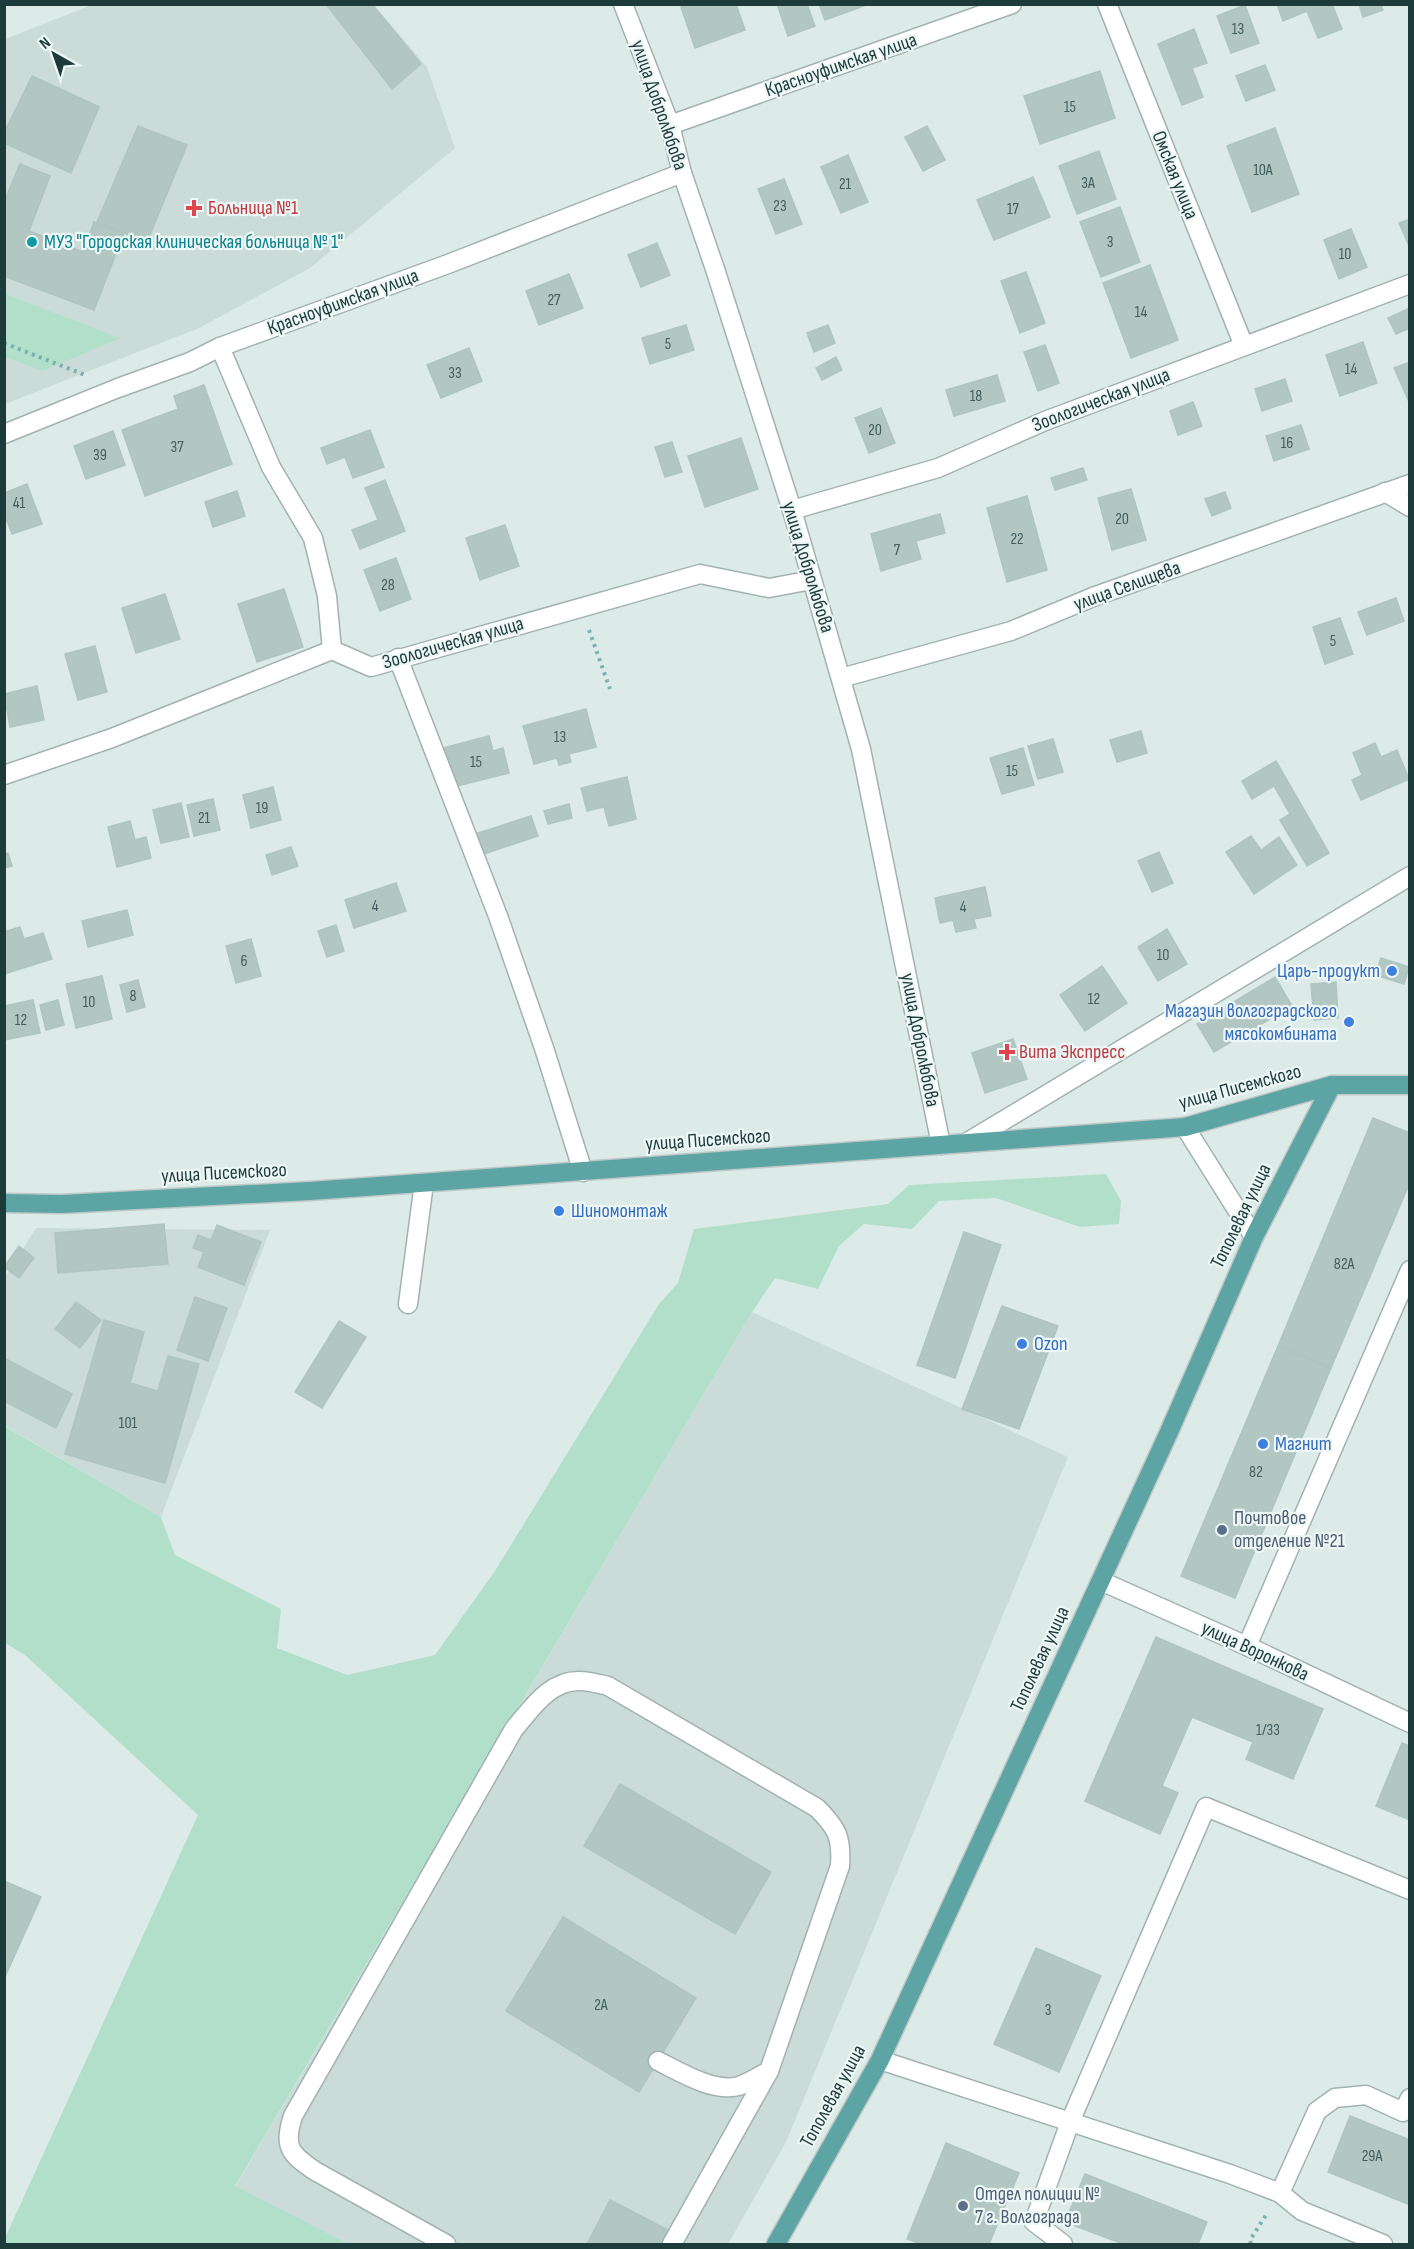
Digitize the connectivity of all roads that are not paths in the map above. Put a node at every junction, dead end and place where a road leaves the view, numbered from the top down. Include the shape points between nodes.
1 (623, 4) edge
2 (1012, 4) edge
3 (1107, 4) edge
4 (670, 125) junction
5 (682, 173) junction
6 (1410, 284) edge
7 (1244, 346) junction
8 (220, 347) junction
9 (4, 434) edge
10 (1410, 484) edge
11 (1385, 492) junction
12 (1410, 507) edge
13 (792, 510) junction
14 (812, 580) junction
15 (332, 650) junction
16 (398, 658) junction
17 (841, 678) junction
18 (4, 775) edge
19 (1410, 876) edge
20 (1332, 1085) junction
21 (1410, 1085) edge
22 (1185, 1127) junction
23 (966, 1143) junction
24 (941, 1145) junction
25 (583, 1172) junction
26 (424, 1183) junction
27 (4, 1203) edge
28 (1254, 1237) junction
29 (1410, 1270) edge
30 (408, 1304) dead end
31 (1101, 1581) junction
32 (1247, 1646) junction
33 (1410, 1723) edge
34 (1410, 1890) edge
35 (880, 2060) junction
36 (658, 2061) dead end
37 (769, 2071) junction
38 (1408, 2108) edge
39 (1070, 2122) junction
40 (1280, 2193) junction
41 (446, 2244) edge
42 (672, 2244) edge
43 (776, 2244) edge
44 (1064, 2244) edge
45 (1383, 2244) edge

1 - 4 street, улица Добролюбова
2 - 4 street, Красноуфимская улица
3 - 7 street, Омская улица
4 - 5 street, улица Добролюбова
5 - 8 street, Красноуфимская улица
5 - 13 street, улица Добролюбова
6 - 7 street, Зоологическая улица
7 - 13 street, Зоологическая улица via 1045,421 938,468
8 - 9 street, Красноуфимская улица
8 - 15 street via 271,467 313,538 327,596
10 - 11 street, улица Селищева
11 - 12 street
11 - 17 street, улица Селищева via 1093,597 1011,631
13 - 14 street, улица Добролюбова
14 - 16 street, Зоологическая улица via 769,588 700,574
14 - 17 street, улица Добролюбова
15 - 16 street, Зоологическая улица via 371,667
15 - 18 street via 112,738
16 - 25 street via 498,916
17 - 24 street, улица Добролюбова via 861,749
19 - 23 street
20 - 21 main road, улица Писемского
20 - 22 main road, улица Писемского
20 - 28 main road, Тополевая улица
22 - 23 main road, улица Писемского
22 - 28 street
23 - 24 main road, улица Писемского
24 - 25 main road, улица Писемского
25 - 26 main road, улица Писемского
26 - 27 main road, улица Писемского via 62,1204
26 - 30 street
28 - 31 main road, Тополевая улица
29 - 32 street
31 - 32 street, улица Воронкова
31 - 35 main road, Тополевая улица
32 - 33 street, улица Воронкова
34 - 39 street via 1206,1807
35 - 39 street
35 - 43 main road, Тополевая улица
36 - 37 street via 721,2088 739,2086
37 - 41 street via 840,1866 841,1844 833,1824 817,1808 608,1686 580,1681 556,1685 514,1729 293,2116 287,2134 290,2149 315,2171
37 - 42 street
38 - 40 street via 1366,2095 1335,2098 1317,2111
39 - 40 street
39 - 44 street via 1034,2222
40 - 45 street via 1302,2211

